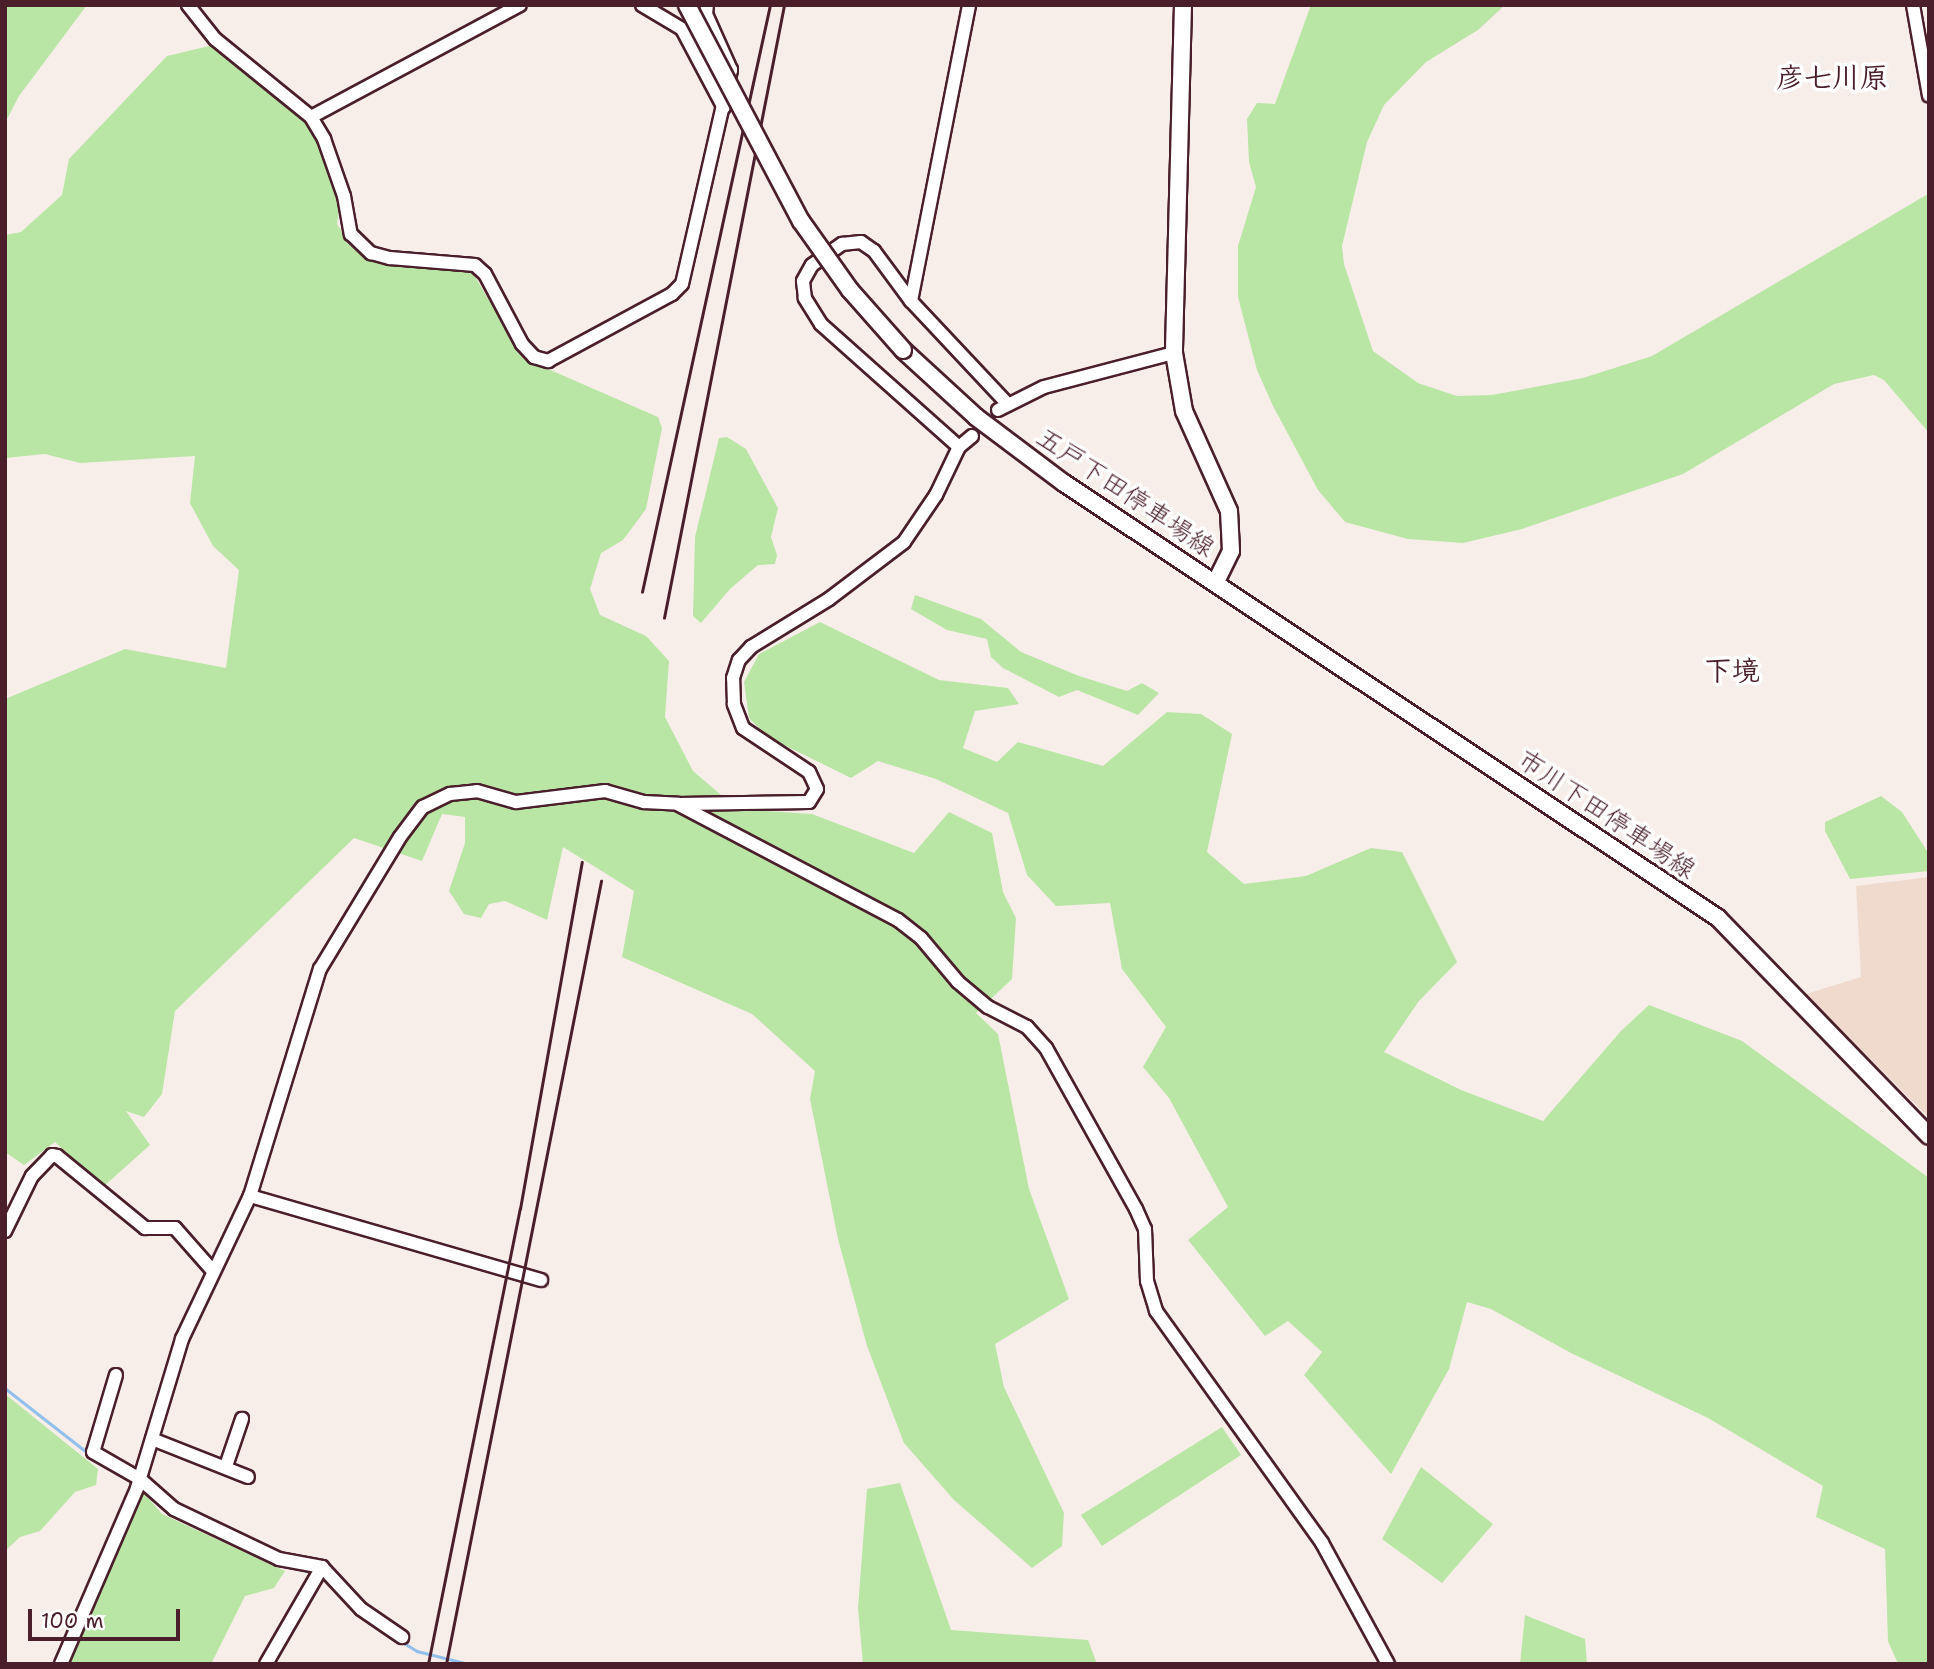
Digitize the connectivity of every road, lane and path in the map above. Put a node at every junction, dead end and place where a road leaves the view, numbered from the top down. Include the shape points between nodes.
1 (188, 5) edge
2 (520, 5) edge
3 (642, 5) edge
4 (687, 5) edge
5 (707, 5) edge
6 (969, 5) edge
7 (1183, 5) edge
8 (1913, 5) edge
9 (1929, 96) edge
10 (724, 108) junction
11 (311, 117) junction
12 (911, 301) junction
13 (1174, 353) junction
14 (972, 436) dead end
15 (958, 447) junction
16 (1216, 582) junction
17 (679, 804) junction
18 (1929, 1136) edge
19 (250, 1196) junction
20 (5, 1231) edge
21 (212, 1270) junction
22 (541, 1280) dead end
23 (116, 1375) dead end
24 (242, 1419) dead end
25 (152, 1438) junction
26 (226, 1466) junction
27 (248, 1477) dead end
28 (140, 1479) junction
29 (322, 1567) junction
30 (402, 1637) dead end
31 (61, 1664) edge
32 (266, 1664) edge
33 (1388, 1664) edge

1 - 11 street via 215,39
2 - 11 street
3 - 10 street via 682,29
4 - 16 main road, 五戸下田停車場線, bridge via 800,221 850,290 903,350 976,417 1064,483
5 - 10 street via 706,14 730,62
6 - 12 street
7 - 13 main road, 五戸下田停車場線
8 - 9 street
10 - 11 street via 681,284 548,361 534,357 522,344 485,274 475,265 371,253 351,234 328,150
12 - 13 street via 1002,406 1044,387
12 - 15 street via 874,251 861,242 834,247 812,265 803,281 805,298 821,324
13 - 16 main road, 五戸下田停車場線 via 1184,411 1229,511 1231,551
14 - 15 street
15 - 17 street via 936,495 904,542 829,599 751,647 739,660 733,678 734,705 743,728 808,772 815,796 796,805
16 - 18 main road, 市川下田停車場線 via 1718,918
17 - 19 street via 644,802 605,792 516,802 477,791 450,794 423,807 320,969
17 - 33 street via 898,920 921,938 958,982 988,1007 1027,1027 1046,1048 1140,1219 1147,1281 1156,1311 1322,1543
19 - 21 street
19 - 22 street
20 - 21 street via 32,1176 52,1155 145,1228 175,1228
21 - 25 street via 182,1339
23 - 28 street via 93,1452
24 - 26 street
25 - 26 street
25 - 28 street
26 - 27 street
28 - 29 street via 174,1509 255,1549
28 - 31 street via 121,1533
29 - 30 street via 362,1609
29 - 32 street

